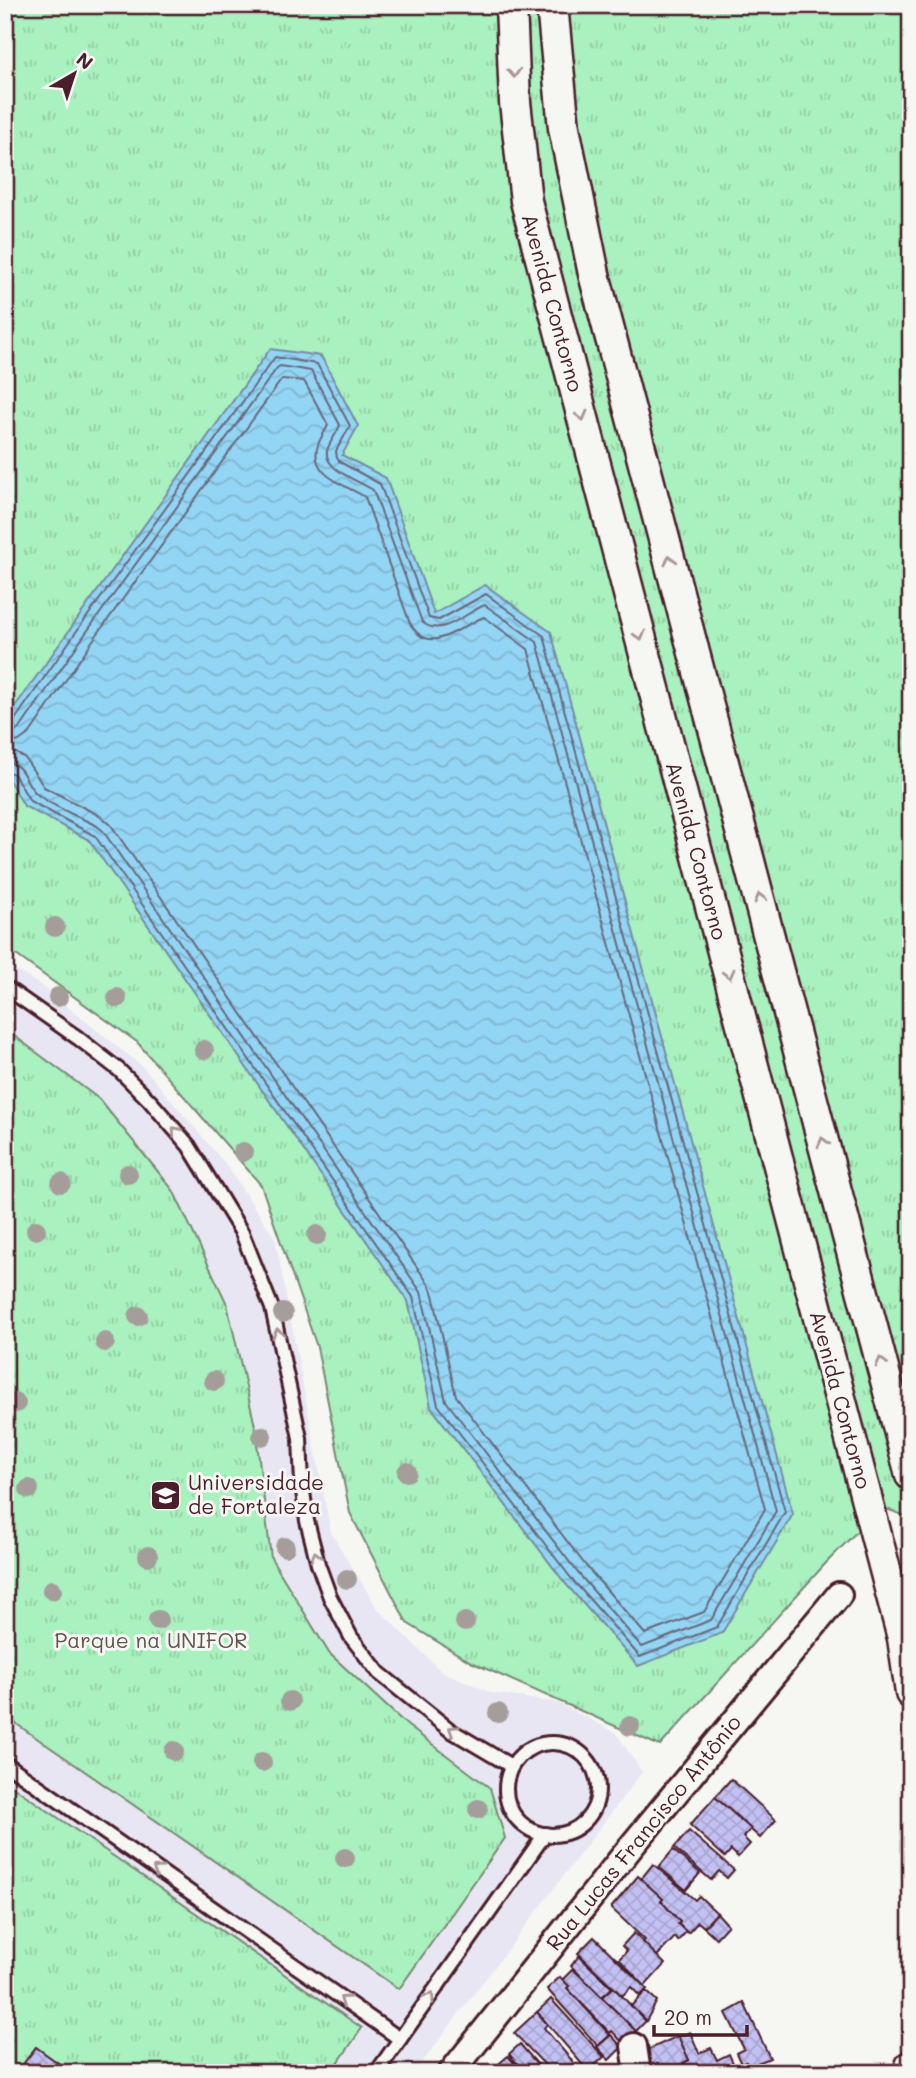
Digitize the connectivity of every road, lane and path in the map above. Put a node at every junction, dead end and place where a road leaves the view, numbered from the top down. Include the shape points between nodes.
1 (511, 5) edge
2 (552, 5) edge
3 (5, 987) edge
4 (911, 1475) edge
5 (839, 1595) dead end
6 (911, 1693) edge
7 (5, 1763) edge
8 (511, 1766) junction
9 (545, 1835) junction
10 (400, 2039) junction
11 (634, 2046) dead end
12 (911, 2066) edge
13 (376, 2073) edge
14 (451, 2073) edge
15 (638, 2073) edge
16 (909, 2073) edge

1 -> 6 street, Avenida Contorno via 526,201 903,1638
4 -> 2 street via 594,274 565,128
8 -> 3 lane via 450,1730 379,1673 351,1637 330,1597 307,1521 300,1438 272,1308 242,1233 190,1146 118,1070
5 - 14 street, Rua Lucas Francisco Antônio
10 -> 7 lane
8 - 9 lane via 506,1779 510,1808 518,1821
8 - 9 lane via 533,1746 562,1744 576,1749 595,1773 598,1789 587,1819 575,1829
10 -> 9 lane
10 - 13 lane
11 - 15 street
12 - 16 street

